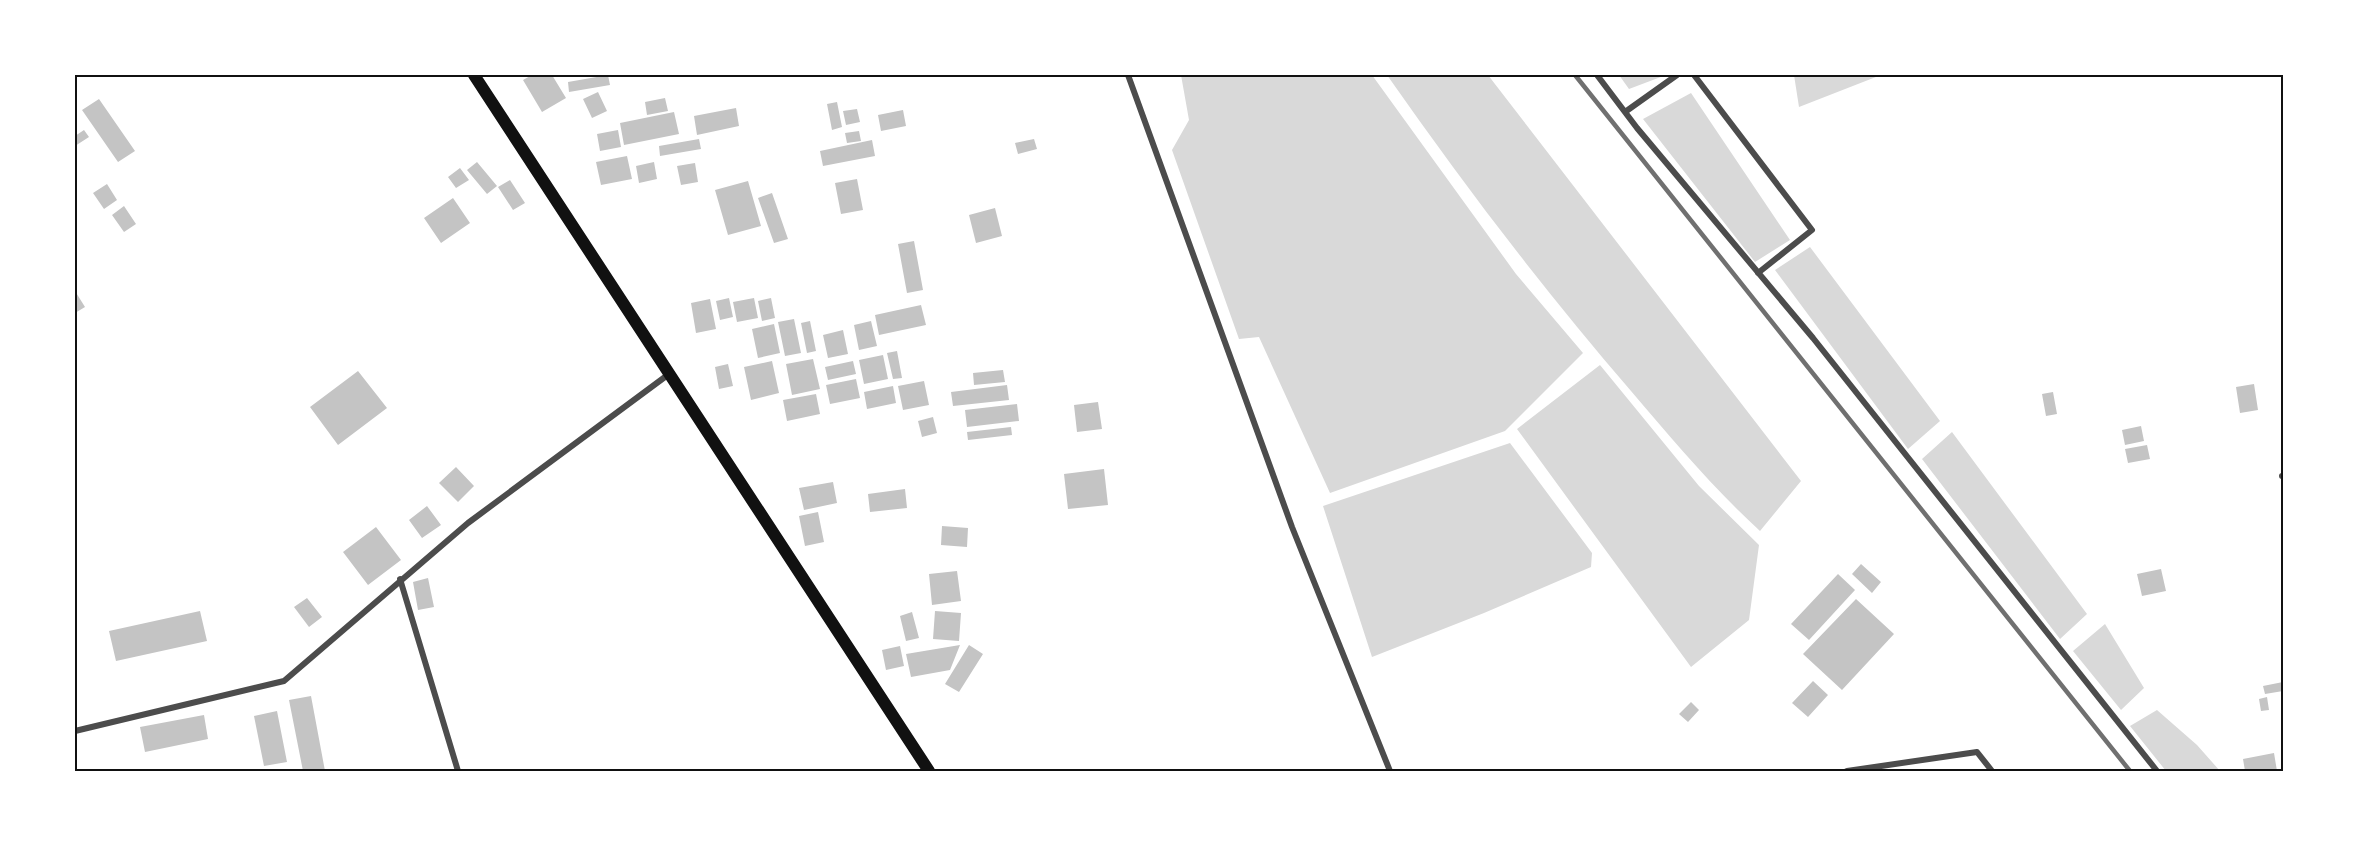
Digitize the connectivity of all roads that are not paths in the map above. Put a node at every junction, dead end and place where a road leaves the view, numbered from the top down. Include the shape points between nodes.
1 (474, 75) edge
2 (1128, 75) edge
3 (1597, 75) edge
4 (1677, 75) edge
5 (1694, 75) edge
6 (1625, 112) junction
7 (1758, 273) junction
8 (669, 374) junction
9 (400, 579) junction
10 (75, 731) edge
11 (458, 771) edge
12 (930, 771) edge
13 (1390, 771) edge
14 (1847, 771) edge
15 (1992, 771) edge
16 (2157, 771) edge

1 - 8 highway
2 - 13 street via 1292,527
3 - 6 street
4 - 6 street
5 - 7 street via 1812,230
6 - 7 street
7 - 16 street
8 - 9 street via 468,523
8 - 12 highway
9 - 10 street via 284,681
9 - 11 street
14 - 15 street via 1977,752

